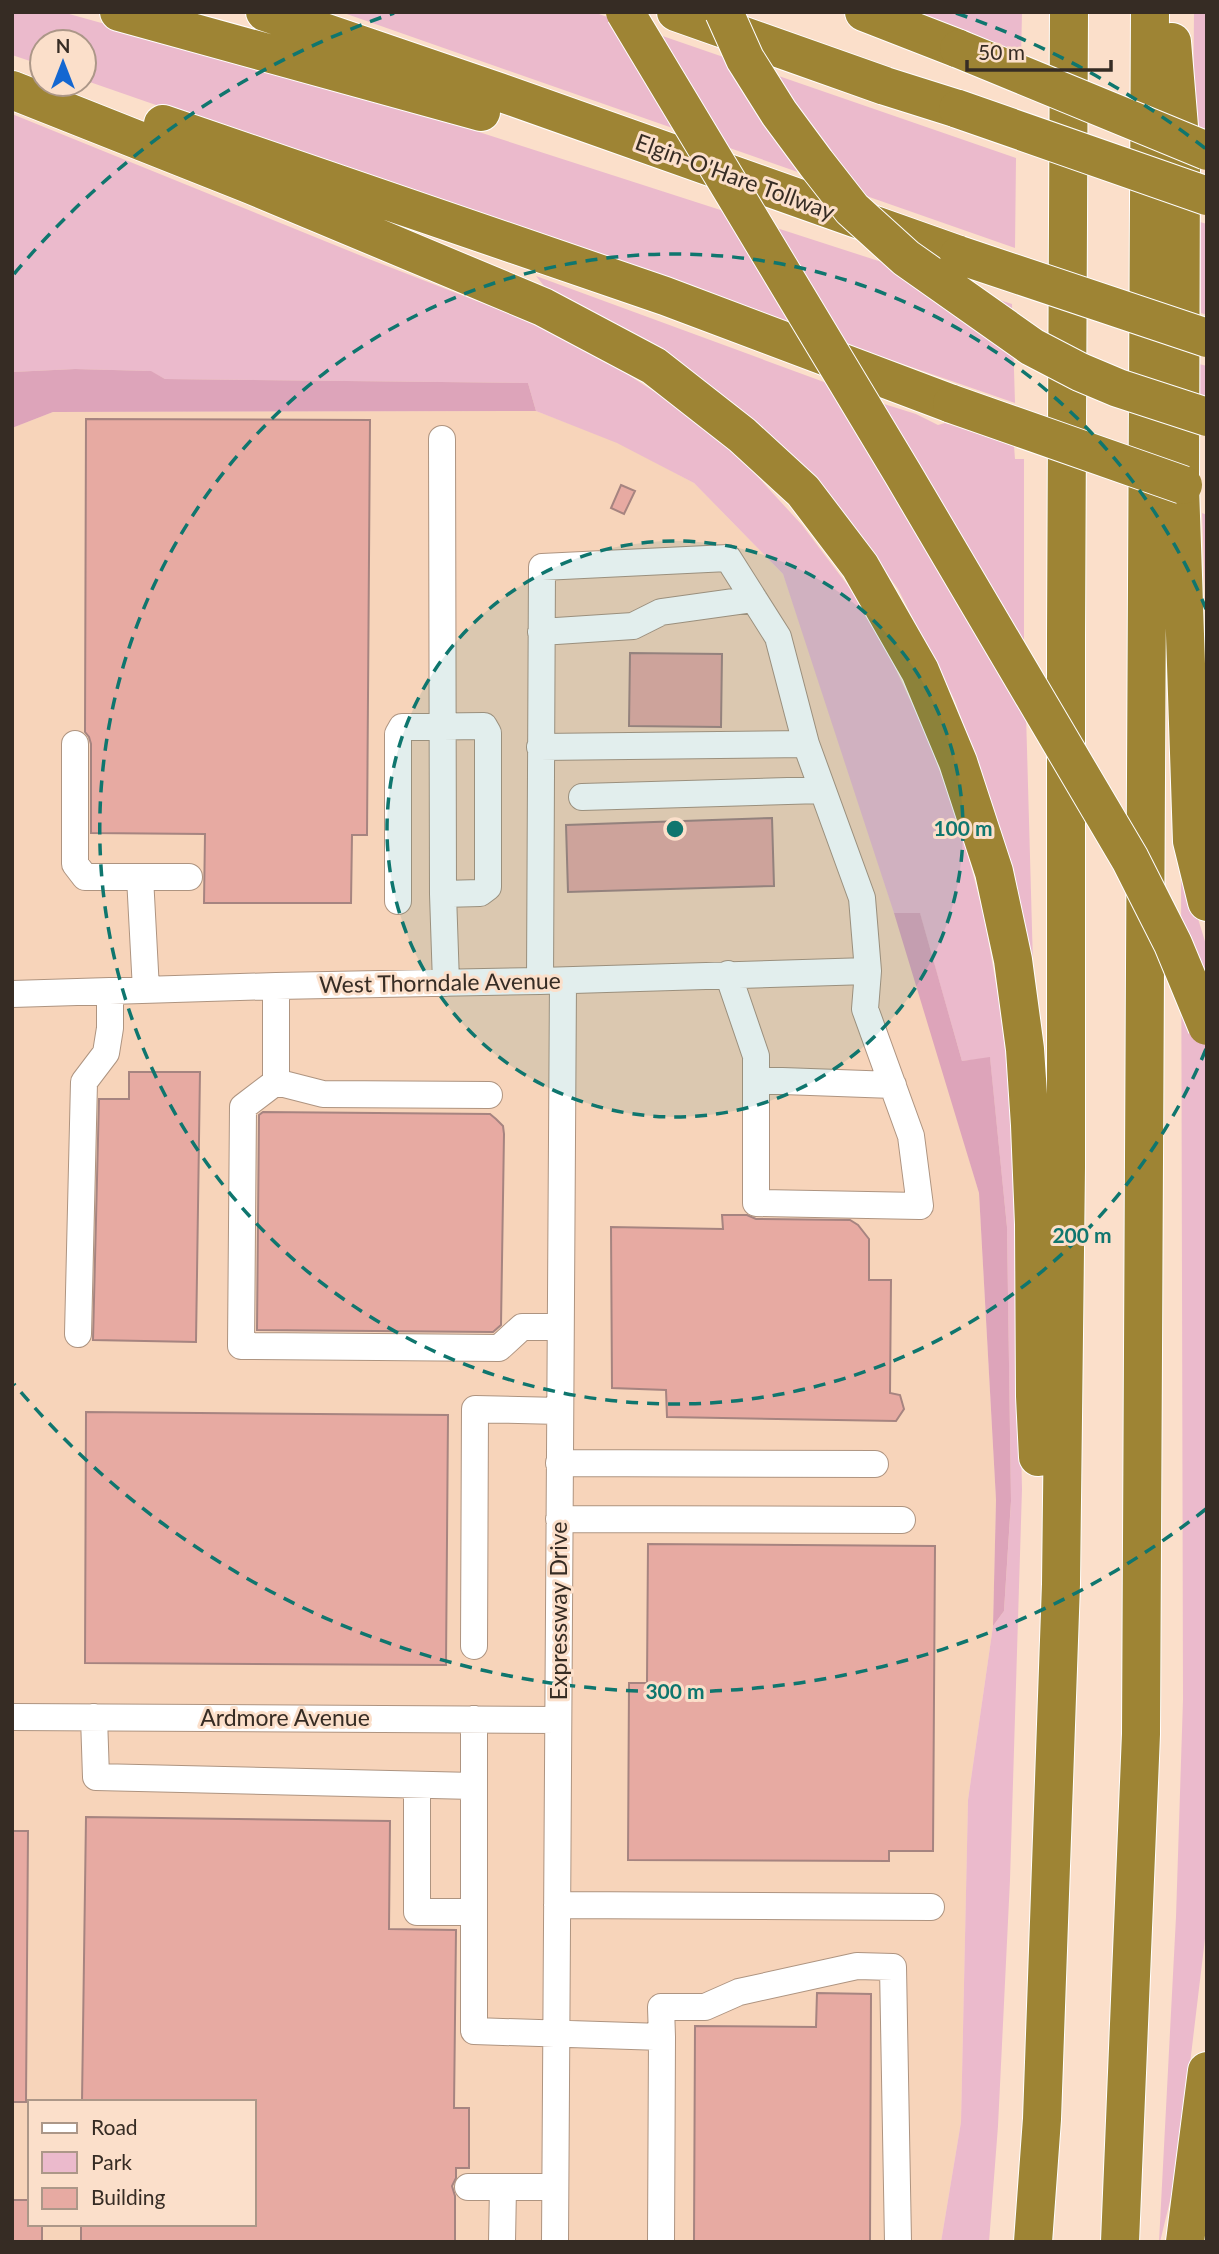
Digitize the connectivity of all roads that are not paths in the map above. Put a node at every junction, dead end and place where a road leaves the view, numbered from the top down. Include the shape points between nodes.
1 (119, 12) edge
2 (265, 12) edge
3 (625, 12) edge
4 (676, 12) edge
5 (724, 12) edge
6 (738, 12) edge
7 (864, 12) edge
8 (1043, 12) edge
9 (1069, 12) edge
10 (1150, 12) edge
11 (1169, 12) edge
12 (886, 86) junction
13 (12, 90) edge
14 (89, 98) edge
15 (1207, 151) edge
16 (786, 195) junction
17 (1207, 196) edge
18 (906, 258) junction
19 (1207, 338) edge
20 (1207, 417) edge
21 (1207, 434) edge
22 (442, 439) dead end
23 (1207, 493) edge
24 (1066, 562) junction
25 (754, 599) junction
26 (541, 632) junction
27 (443, 727) junction
28 (75, 744) dead end
29 (806, 744) junction
30 (540, 747) junction
31 (822, 790) junction
32 (582, 797) dead end
33 (443, 828) junction
34 (398, 829) junction
35 (140, 877) junction
36 (189, 877) dead end
37 (443, 894) junction
38 (398, 901) dead end
39 (1207, 902) edge
40 (869, 971) junction
41 (728, 974) junction
42 (551, 981) junction
43 (446, 983) junction
44 (276, 986) junction
45 (146, 990) junction
46 (110, 991) junction
47 (12, 994) edge
48 (1207, 1026) edge
49 (755, 1080) junction
50 (276, 1082) junction
51 (892, 1085) junction
52 (489, 1094) dead end
53 (560, 1327) junction
54 (78, 1334) dead end
55 (560, 1411) junction
56 (559, 1462) junction
57 (875, 1464) dead end
58 (559, 1519) junction
59 (902, 1520) dead end
60 (474, 1646) dead end
61 (12, 1717) edge
62 (94, 1717) junction
63 (474, 1719) junction
64 (558, 1720) junction
65 (1055, 1752) junction
66 (416, 1786) junction
67 (474, 1786) junction
68 (557, 1905) junction
69 (931, 1907) dead end
70 (474, 1912) junction
71 (556, 2033) junction
72 (662, 2037) junction
73 (1207, 2075) edge
74 (468, 2187) dead end
75 (503, 2187) junction
76 (555, 2187) junction
77 (502, 2242) edge
78 (555, 2242) edge
79 (661, 2242) edge
80 (898, 2242) edge
81 (1032, 2242) edge
82 (1120, 2242) edge
83 (1185, 2242) edge

1 - 16 highway via 461,106 694,179
2 - 16 highway, Elgin-O'Hare Tollway
3 - 48 highway, bridge via 1130,859
4 - 12 highway
5 - 18 highway, bridge via 745,58 779,113 852,209
6 - 12 highway via 815,43
7 - 15 highway, bridge
8 - 24 highway
9 - 24 highway
10 - 82 highway via 1141,1734
11 - 39 highway via 1181,151 1181,487 1192,841
12 - 17 highway, bridge
13 - 65 highway via 543,307 654,366 742,435 803,491 860,566 920,671 958,762 994,873 1013,960 1030,1125 1035,1396
14 - 23 highway, bridge via 665,296
16 - 19 highway, Elgin-O'Hare Tollway, bridge
18 - 20 highway, bridge via 1032,347 1118,388
18 - 21 highway, bridge via 947,301 1027,359 1115,401
22 - 27 street
24 - 65 highway via 1066,1167
25 - 26 street via 661,612 633,626
25 - 26 street, Expressway Drive via 728,558 542,567
25 - 29 street via 778,637
26 - 30 street, Expressway Drive
27 - 33 street
27 - 34 street via 402,727 398,734
27 - 37 street via 484,726 488,733 488,887 480,893
28 - 35 street via 75,864 85,877
29 - 30 street
29 - 31 street
30 - 42 street, Expressway Drive
31 - 32 street
31 - 40 street via 862,898
33 - 34 street
33 - 37 street
34 - 38 street
35 - 36 street
35 - 45 street
37 - 43 street
40 - 41 street, West Thorndale Avenue
40 - 51 street via 865,1009
41 - 42 street, West Thorndale Avenue
41 - 49 street via 755,1056
42 - 43 street, West Thorndale Avenue
42 - 53 street, Expressway Drive
43 - 44 street, West Thorndale Avenue
44 - 45 street, West Thorndale Avenue
44 - 50 street
45 - 46 street, West Thorndale Avenue
46 - 47 street, West Thorndale Avenue
46 - 54 street via 106,1053 84,1082
49 - 51 street
49 - 51 street via 757,1203 920,1206 911,1136
50 - 52 street via 323,1094
50 - 53 street via 243,1107 241,1346 499,1348 522,1327
53 - 55 street, Expressway Drive
55 - 56 street, Expressway Drive
55 - 60 street via 475,1409
56 - 57 street
56 - 58 street, Expressway Drive
58 - 59 street
58 - 64 street, Expressway Drive
61 - 62 street, Ardmore Avenue
62 - 63 street, Ardmore Avenue
62 - 66 street via 96,1777
63 - 64 street, Ardmore Avenue
63 - 67 street
64 - 68 street, Expressway Drive
65 - 81 highway via 1042,2119
66 - 67 street
66 - 70 street via 416,1912
67 - 70 street
68 - 69 street
68 - 71 street, Expressway Drive
70 - 71 street via 474,2031
71 - 72 street
71 - 76 street, Expressway Drive
72 - 79 street
72 - 80 street via 661,2007 705,2007 739,1992 857,1966 893,1967
73 - 83 highway
74 - 75 street
75 - 76 street
75 - 77 street
76 - 78 street, Expressway Drive

